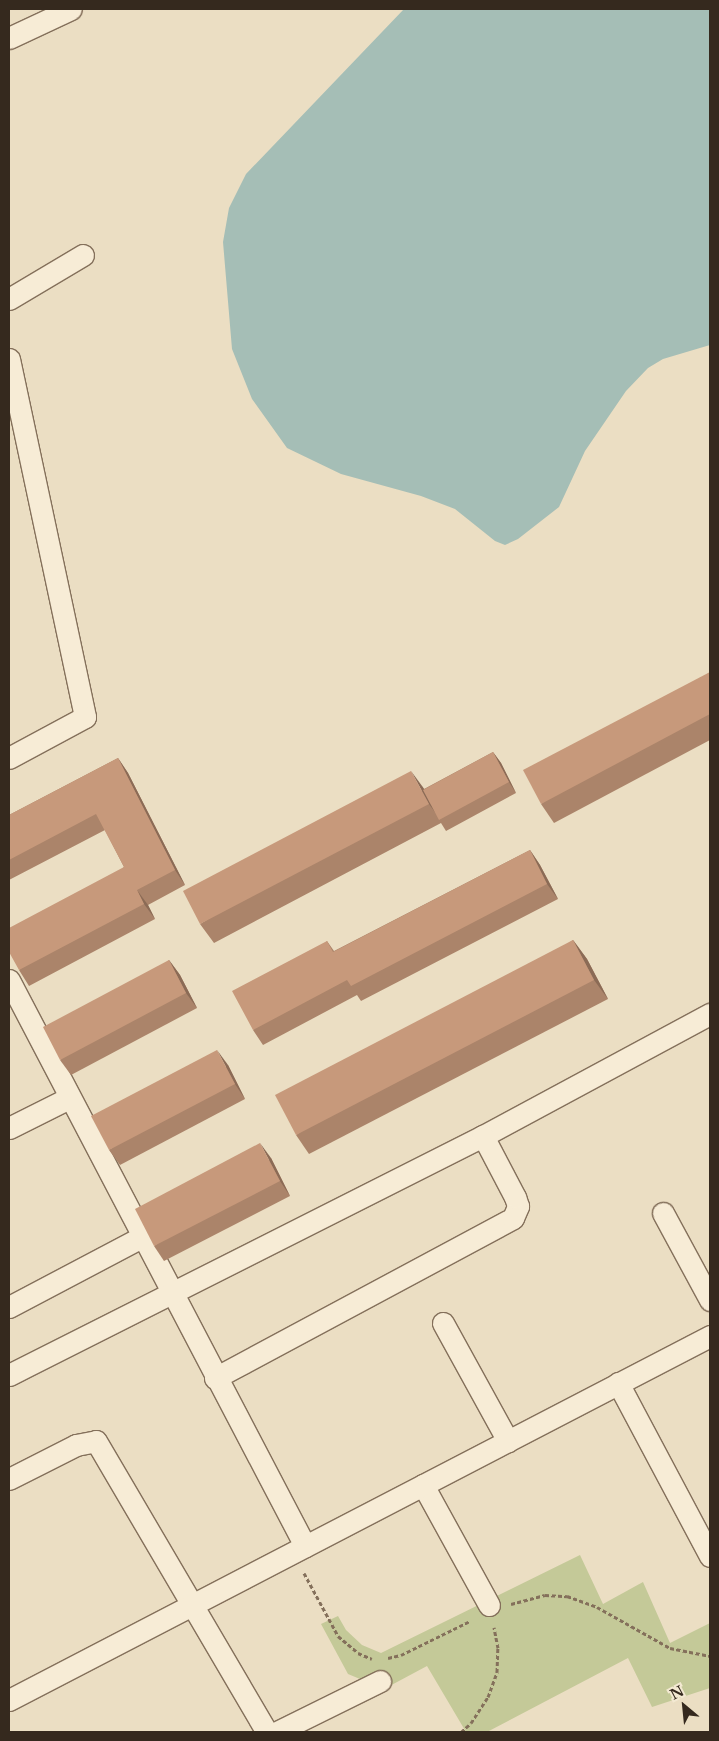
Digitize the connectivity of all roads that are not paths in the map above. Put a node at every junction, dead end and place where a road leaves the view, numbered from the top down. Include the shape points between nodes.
1 (71, 9) edge
2 (9, 38) edge
3 (83, 255) dead end
4 (9, 299) edge
5 (9, 359) edge
6 (9, 758) edge
7 (9, 980) edge
8 (710, 1014) edge
9 (69, 1098) junction
10 (9, 1128) edge
11 (483, 1136) junction
12 (663, 1213) dead end
13 (142, 1237) junction
14 (170, 1292) junction
15 (710, 1300) edge
16 (9, 1306) edge
17 (443, 1323) dead end
18 (710, 1336) edge
19 (9, 1374) edge
20 (215, 1378) junction
21 (618, 1384) junction
22 (508, 1441) junction
23 (9, 1479) edge
24 (422, 1485) junction
25 (305, 1546) junction
26 (710, 1556) edge
27 (489, 1604) road end
28 (190, 1606) junction
29 (380, 1681) dead end
30 (9, 1700) edge
31 (266, 1732) edge
32 (277, 1732) edge

1 - 2 street
3 - 4 street
5 - 6 street via 85,717
7 - 9 street
8 - 11 street
9 - 10 street
9 - 13 street
11 - 14 street
11 - 20 street via 515,1197 518,1206 513,1218
12 - 15 street
13 - 14 street
13 - 16 street
14 - 19 street
14 - 20 street
17 - 22 street
18 - 21 street
20 - 25 street
21 - 22 street
21 - 26 street
22 - 24 street
23 - 28 street via 76,1445 96,1441
24 - 25 street
24 - 27 street
25 - 28 street
28 - 30 street
28 - 31 street
29 - 32 street

